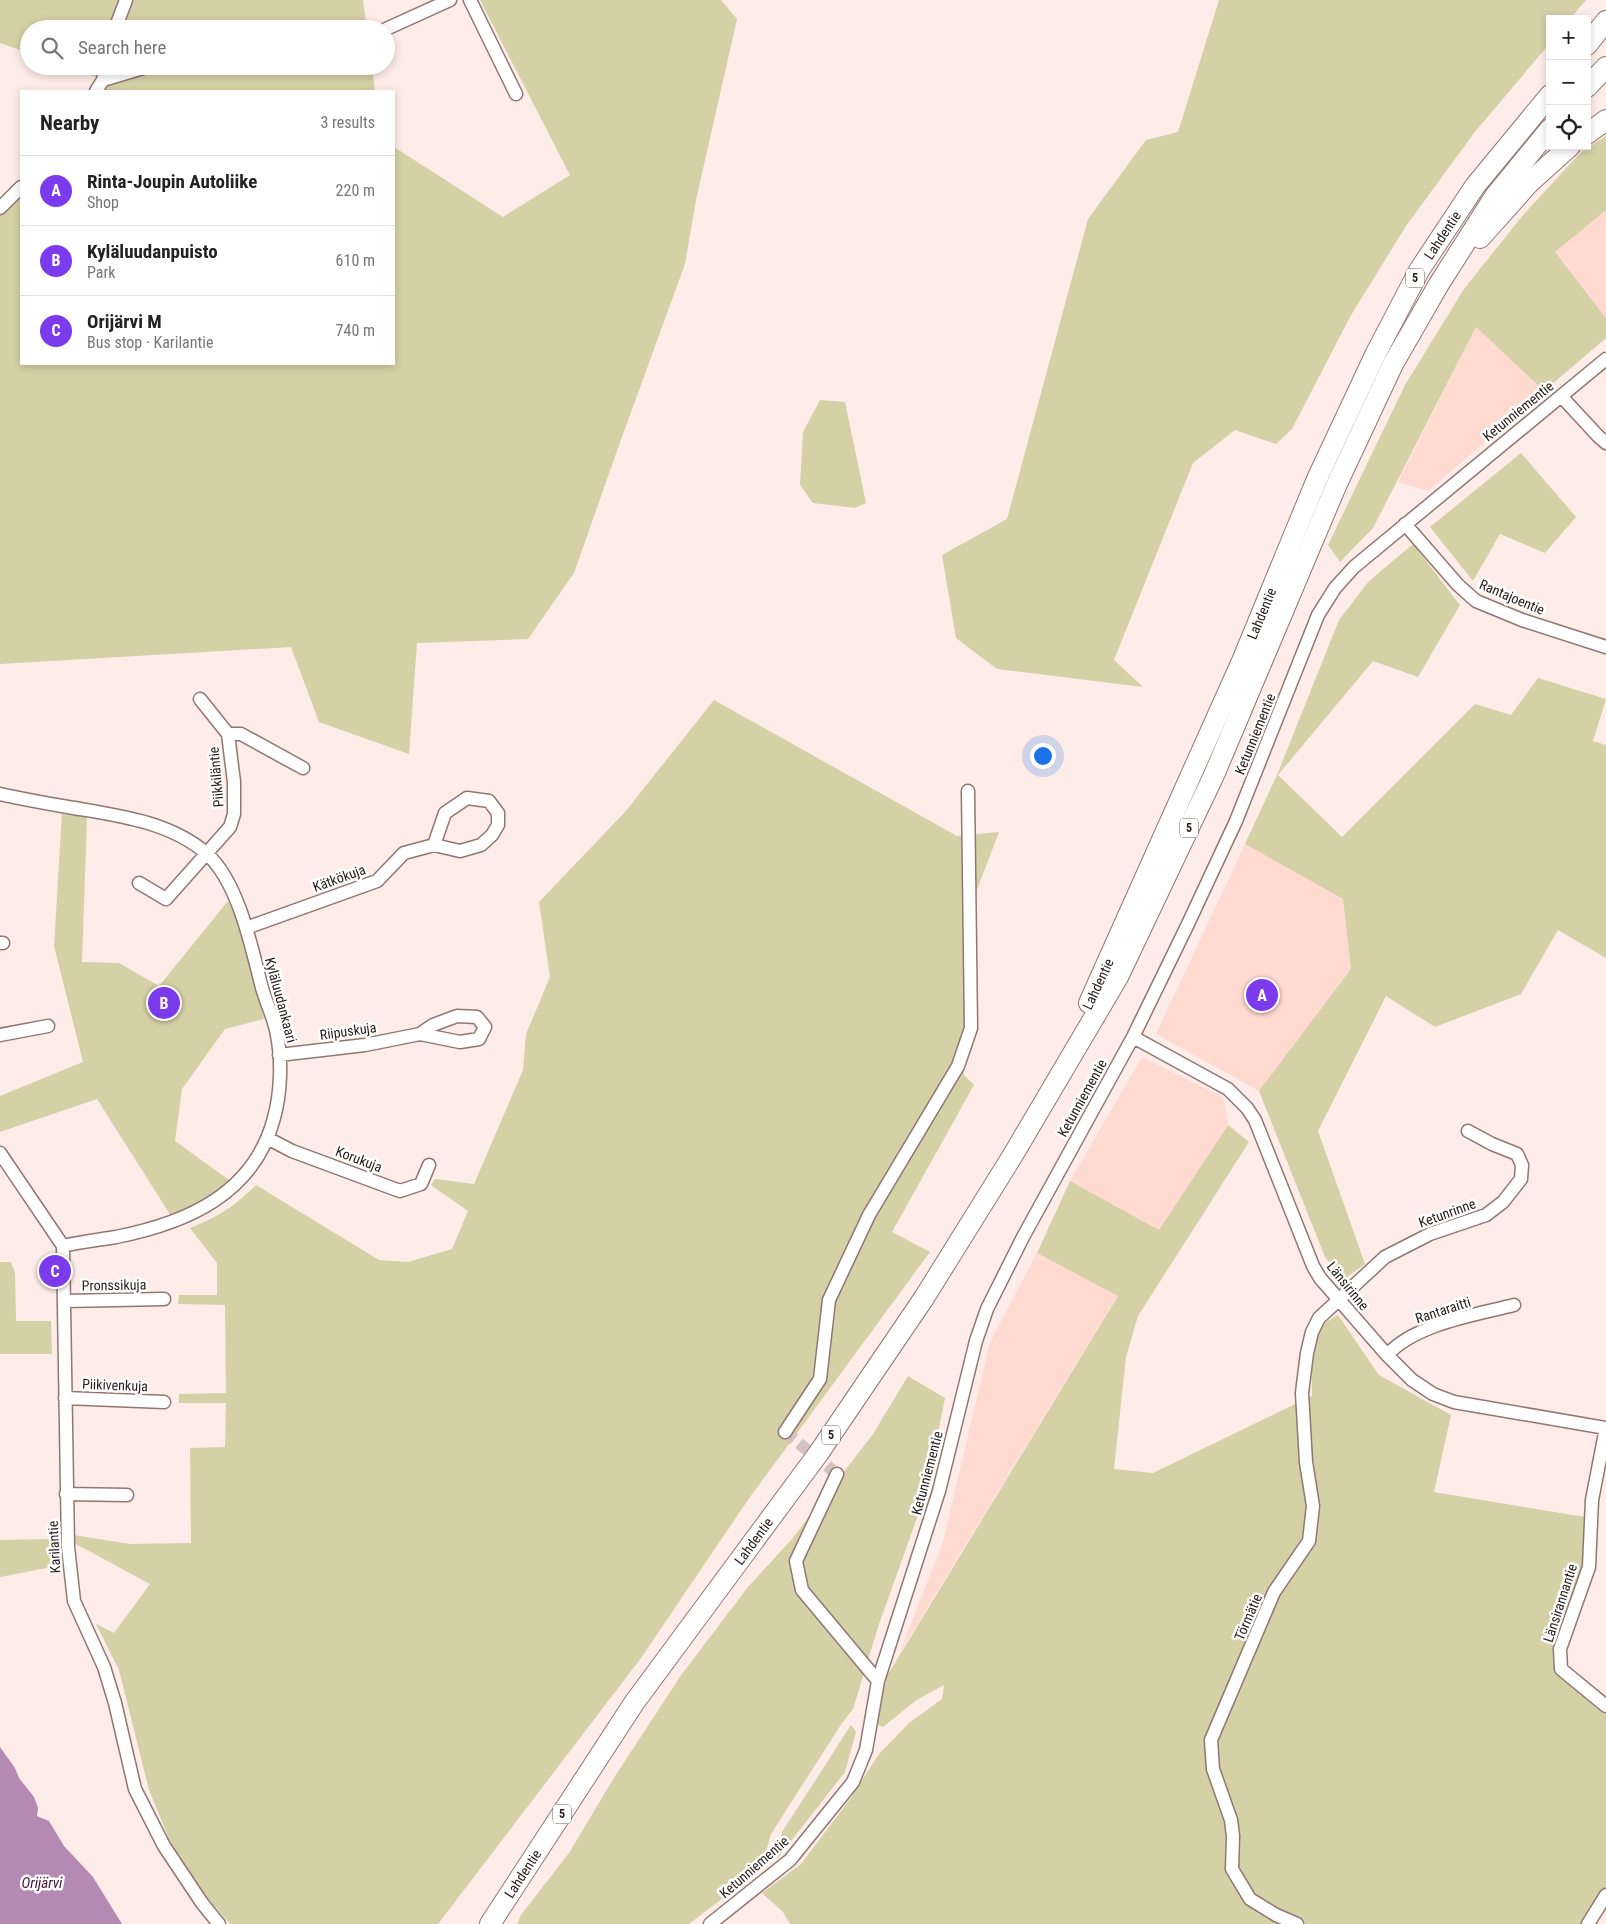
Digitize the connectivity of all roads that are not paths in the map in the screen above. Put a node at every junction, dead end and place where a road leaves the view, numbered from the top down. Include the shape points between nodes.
1 (126, 0) edge
2 (450, 0) edge
3 (470, 0) edge
4 (118, 20) edge
5 (1606, 21) edge
6 (395, 25) edge
7 (1606, 38) edge
8 (1591, 40) edge
9 (1591, 53) edge
10 (1606, 67) edge
11 (104, 75) edge
12 (120, 75) edge
13 (103, 80) junction
14 (1591, 83) edge
15 (97, 90) edge
16 (516, 94) dead end
17 (1546, 100) edge
18 (1606, 120) edge
19 (1591, 131) edge
20 (1546, 134) edge
21 (1566, 150) edge
22 (20, 188) edge
23 (0, 208) edge
24 (1439, 284) junction
25 (1606, 359) edge
26 (1561, 396) junction
27 (1606, 443) edge
28 (1405, 524) junction
29 (1606, 647) edge
30 (200, 699) dead end
31 (228, 734) junction
32 (303, 768) dead end
33 (968, 790) dead end
34 (0, 794) edge
35 (434, 845) junction
36 (207, 854) junction
37 (139, 883) dead end
38 (246, 928) junction
39 (48, 1026) dead end
40 (420, 1034) dead end
41 (0, 1035) edge
42 (1133, 1037) junction
43 (279, 1055) junction
44 (1468, 1131) dead end
45 (268, 1139) junction
46 (0, 1153) edge
47 (1013, 1156) junction
48 (429, 1165) dead end
49 (63, 1246) junction
50 (164, 1299) dead end
51 (1338, 1299) junction
52 (65, 1301) junction
53 (1514, 1304) dead end
54 (1386, 1355) junction
55 (65, 1398) junction
56 (164, 1402) dead end
57 (1606, 1428) edge
58 (786, 1432) dead end
59 (837, 1474) dead end
60 (66, 1494) junction
61 (128, 1495) dead end
62 (878, 1681) junction
63 (1606, 1706) edge
64 (1606, 1895) edge
65 (219, 1924) edge
66 (490, 1924) edge
67 (710, 1924) edge
68 (1297, 1924) edge
69 (1588, 1924) edge

1 - 4 street
2 - 6 street
3 - 16 street
5 - 8 highway
7 - 9 highway
10 - 14 highway
11 - 13 street
12 - 13 street
13 - 15 street
17 - 47 highway, Lahdentie / 5 via 1475,186 1420,269 1376,353 1317,479 1242,661 1104,973
18 - 19 highway
20 - 24 highway, Lahdentie / 5 via 1495,196
21 - 24 highway via 1529,183
22 - 23 street
24 - 47 highway, Lahdentie / 5 via 1393,364 1336,486 1218,766 1118,977
25 - 26 street, Ketunniementie
26 - 27 street
26 - 28 street, Ketunniementie
28 - 29 street, Rantajoentie via 1458,586 1476,601 1522,620
28 - 42 street, Ketunniementie via 1354,567 1334,588 1318,615 1236,821
30 - 31 street, Piikkiläntie
31 - 32 street via 241,734
31 - 36 street, Piikkiläntie via 234,814 230,827
33 - 58 street via 971,1028 958,1066 869,1215 833,1291 829,1300 820,1379
34 - 36 street, Kyläluudankaari via 121,816 177,834
35 - 35 street, Kätkökuja via 445,813 466,798 488,801 498,813 498,825 481,845 460,851
35 - 38 street, Kätkökuja via 404,853 377,881
36 - 37 street, Piikkiläntie via 166,899
36 - 38 street, Kyläluudankaari via 230,887
38 - 43 street, Kyläluudankaari via 277,1035
39 - 41 street
40 - 43 street, Riipuskuja via 365,1045
42 - 51 street, Länsirinne via 1228,1089 1247,1108 1255,1120 1313,1266
42 - 62 street, Ketunniementie via 1027,1229 987,1309 939,1491
43 - 45 street, Kyläluudankaari via 277,1106
44 - 51 street, Ketunrinne via 1517,1154 1522,1164 1521,1179 1503,1202 1486,1215 1403,1246 1385,1257
45 - 48 street, Korukuja via 400,1191 421,1184
45 - 49 street, Kyläluudankaari via 249,1172 221,1197 196,1212 159,1226
46 - 49 street
47 - 66 highway, Lahdentie / 5 via 924,1298 824,1446 634,1703
49 - 52 street, Karilantie
50 - 52 street, Pronssikuja
51 - 54 street, Länsirinne
51 - 68 street, Törmätie via 1319,1318 1312,1332 1302,1393 1306,1462 1313,1506 1309,1541 1274,1592 1211,1740 1213,1769 1231,1820 1232,1869 1250,1899
52 - 55 street, Karilantie
53 - 54 street, Rantaraitti via 1441,1324 1410,1337
54 - 57 street, Länsirinne via 1412,1380 1454,1402
55 - 56 street, Piikivenkuja
55 - 60 street, Karilantie
57 - 63 street, Länsirannantie via 1592,1500 1589,1567 1560,1649 1560,1668
59 - 62 street via 796,1561 802,1590
60 - 61 street
60 - 65 street, Karilantie via 69,1569 74,1602 104,1667 136,1789 164,1846
62 - 67 street, Ketunniementie via 866,1750 853,1782 790,1860
64 - 69 street

